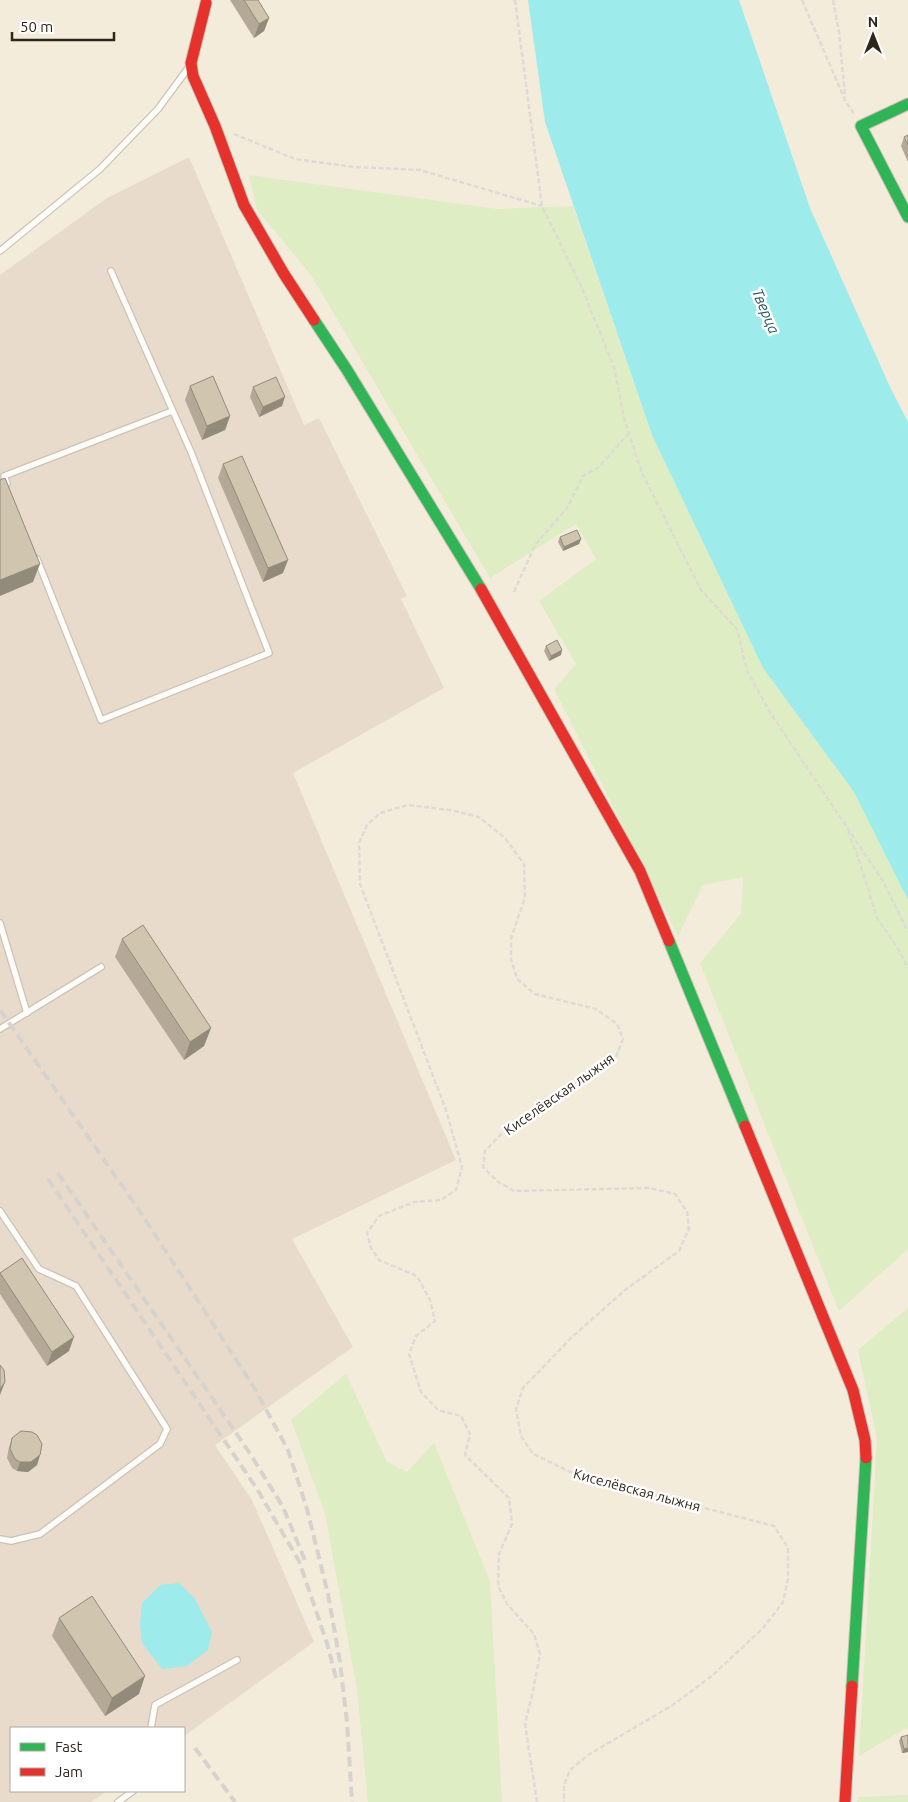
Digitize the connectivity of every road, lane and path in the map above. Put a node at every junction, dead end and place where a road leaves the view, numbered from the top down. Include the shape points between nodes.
1 (515, 0) edge
2 (802, 0) edge
3 (833, 0) edge
4 (206, 1) edge
5 (191, 64) junction
6 (845, 100) junction
7 (908, 104) edge
8 (215, 126) junction
9 (861, 126) junction
10 (542, 206) junction
11 (908, 216) edge
12 (0, 252) edge
13 (111, 272) dead end
14 (172, 411) junction
15 (629, 433) junction
16 (12, 494) edge
17 (33, 548) edge
18 (514, 592) dead end
19 (846, 826) junction
20 (0, 923) edge
21 (908, 932) edge
22 (101, 967) dead end
23 (908, 968) edge
24 (28, 1012) junction
25 (0, 1029) edge
26 (0, 1211) edge
27 (0, 1539) edge
28 (237, 1660) dead end
29 (151, 1727) edge
30 (132, 1792) edge
31 (118, 1802) edge
32 (538, 1802) edge
33 (564, 1802) edge
34 (845, 1802) edge

1 - 10 path
2 - 6 path
3 - 6 path
4 - 5 street
5 - 8 street
5 - 12 lane via 158,109 100,169
6 - 9 path
7 - 9 street
8 - 10 path via 295,159 354,167 420,170
8 - 34 street via 244,205 492,608 640,871 854,1390 865,1440 866,1469
9 - 11 street
10 - 15 path via 581,286 614,367
13 - 14 lane
14 - 16 lane via 4,476
14 - 17 lane via 270,653 101,720
15 - 18 path via 599,467 583,476 567,508 534,545
15 - 19 path via 642,472 701,590 737,629 747,671 771,714
19 - 21 path via 882,881
19 - 23 path via 876,918
20 - 24 lane
22 - 24 lane
24 - 25 lane
26 - 27 lane via 39,1269 76,1286 167,1429 160,1444 40,1534 11,1542
28 - 29 lane via 155,1705
30 - 31 lane
32 - 33 path, Киселёвская лыжня via 524,1724 540,1654 534,1634 507,1604 498,1586 499,1554 512,1524 510,1498 465,1455 470,1434 460,1416 438,1410 421,1392 409,1354 416,1336 435,1321 430,1300 417,1276 379,1260 367,1233 379,1216 414,1202 441,1200 456,1190 462,1167 446,1110 360,884 359,843 367,824 380,813 408,805 479,817 505,838 524,864 524,898 511,938 511,959 517,979 535,994 596,1009 617,1024 623,1039 616,1057 504,1131 485,1151 483,1167 514,1191 649,1188 675,1194 687,1212 689,1229 679,1251 618,1296 571,1338 523,1388 516,1408 521,1436 533,1454 577,1475 774,1526 788,1548 788,1579 783,1602 764,1627 706,1680 672,1705 588,1755 570,1770 564,1785

